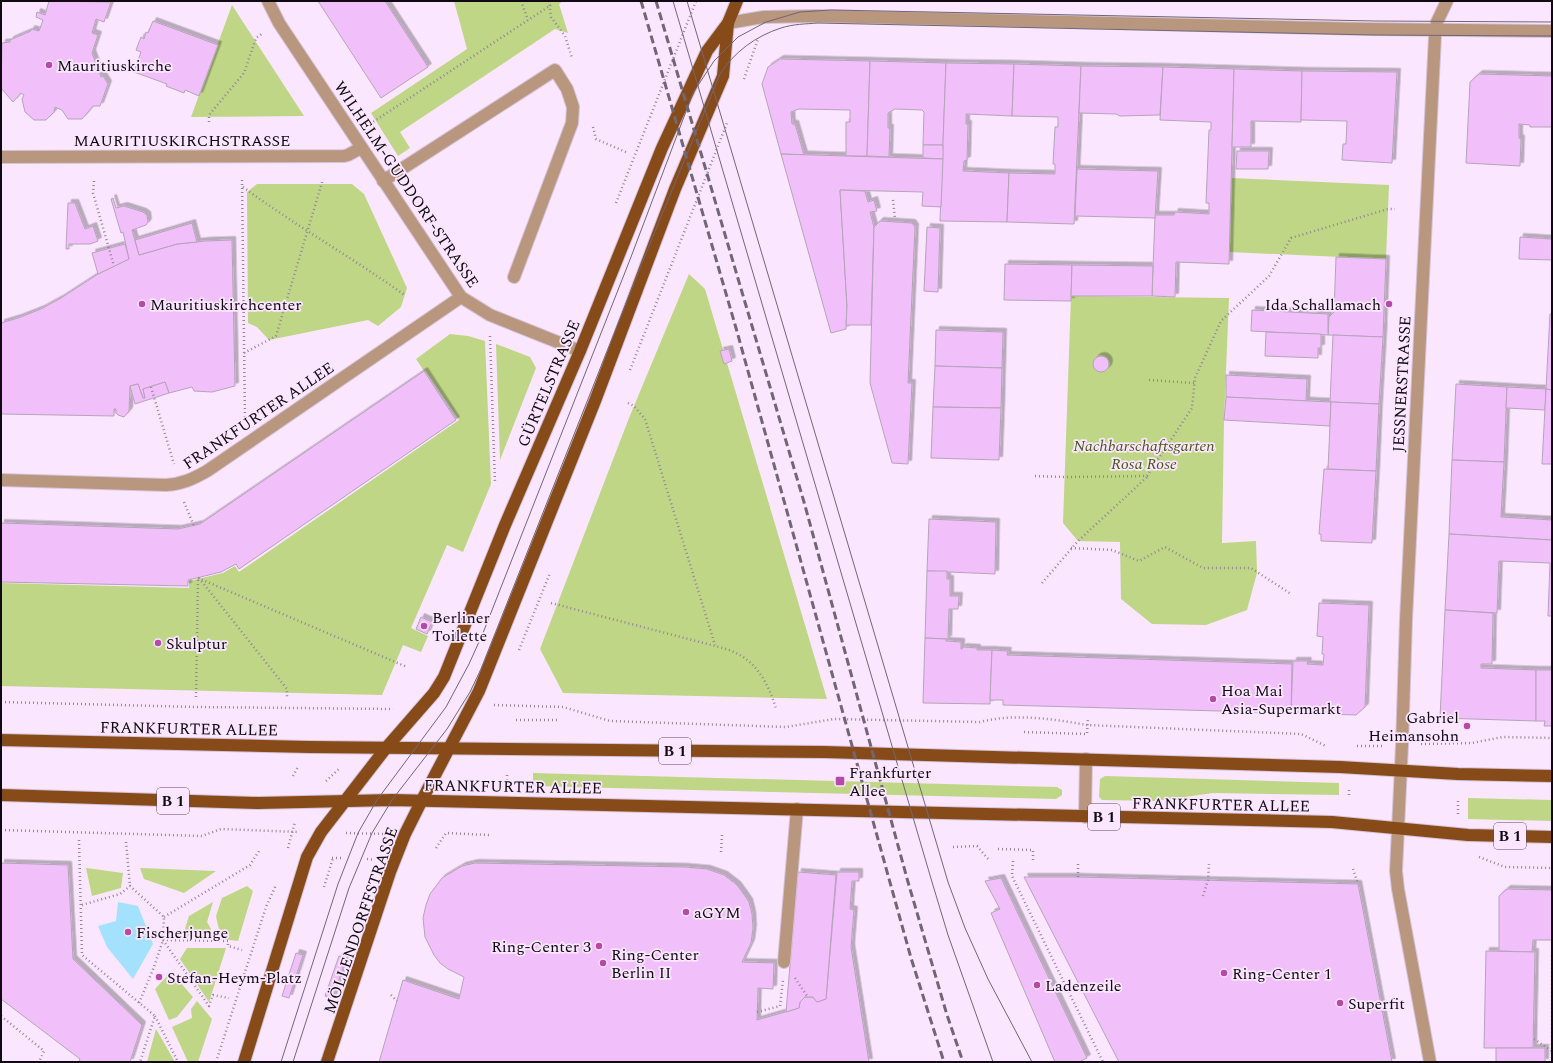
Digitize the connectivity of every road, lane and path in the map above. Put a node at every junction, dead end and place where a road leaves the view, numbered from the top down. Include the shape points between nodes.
1 (268, 1) edge
2 (521, 1) edge
3 (549, 1) edge
4 (737, 1) edge
5 (1447, 1) edge
6 (551, 6) junction
7 (528, 20) junction
8 (279, 23) junction
9 (728, 23) junction
10 (557, 26) dead end
11 (1435, 30) junction
12 (1552, 31) edge
13 (209, 122) dead end
14 (353, 135) junction
15 (615, 147) dead end
16 (361, 148) junction
17 (628, 153) dead end
18 (1, 157) edge
19 (323, 179) dead end
20 (242, 180) dead end
21 (94, 181) dead end
22 (383, 181) junction
23 (243, 187) junction
24 (893, 200) dead end
25 (1395, 209) dead end
26 (895, 219) dead end
27 (307, 231) junction
28 (114, 266) dead end
29 (514, 277) dead end
30 (406, 296) dead end
31 (461, 297) junction
32 (490, 335) dead end
33 (580, 351) junction
34 (244, 353) junction
35 (1149, 380) dead end
36 (1194, 383) junction
37 (151, 386) dead end
38 (628, 403) dead end
39 (245, 423) dead end
40 (174, 466) dead end
41 (1035, 476) dead end
42 (1147, 476) junction
43 (1, 480) edge
44 (495, 483) dead end
45 (183, 498) dead end
46 (194, 526) dead end
47 (1071, 548) junction
48 (198, 578) junction
49 (1042, 583) dead end
50 (1291, 594) dead end
51 (551, 603) dead end
52 (715, 646) junction
53 (407, 667) dead end
54 (196, 697) dead end
55 (287, 699) dead end
56 (1, 702) edge
57 (498, 705) dead end
58 (394, 709) dead end
59 (776, 709) dead end
60 (1088, 718) dead end
61 (516, 720) dead end
62 (559, 720) dead end
63 (1087, 725) junction
64 (1024, 732) dead end
65 (1552, 738) edge
66 (1, 740) edge
67 (1472, 743) dead end
68 (1333, 746) dead end
69 (386, 748) junction
70 (449, 749) junction
71 (1086, 759) junction
72 (300, 765) dead end
73 (1401, 770) junction
74 (507, 773) dead end
75 (293, 776) dead end
76 (1552, 776) edge
77 (507, 785) dead end
78 (1, 795) edge
79 (1458, 798) dead end
80 (346, 800) junction
81 (422, 800) junction
82 (797, 809) junction
83 (1085, 816) junction
84 (1458, 817) dead end
85 (232, 829) dead end
86 (1398, 829) junction
87 (1, 830) edge
88 (489, 835) dead end
89 (722, 835) dead end
90 (1552, 837) edge
91 (79, 840) dead end
92 (126, 842) dead end
93 (953, 847) dead end
94 (436, 848) dead end
95 (998, 849) dead end
96 (259, 851) dead end
97 (721, 852) dead end
98 (1477, 856) dead end
99 (325, 858) dead end
100 (333, 858) junction
101 (341, 858) dead end
102 (989, 860) dead end
103 (1013, 861) dead end
104 (1033, 861) dead end
105 (1078, 862) dead end
106 (1209, 864) dead end
107 (1552, 868) edge
108 (1353, 869) dead end
109 (1078, 877) dead end
110 (277, 881) dead end
111 (1358, 884) dead end
112 (130, 886) junction
113 (324, 887) dead end
114 (1203, 896) dead end
115 (82, 905) junction
116 (164, 916) junction
117 (162, 940) junction
118 (242, 950) dead end
119 (1552, 955) edge
120 (784, 962) junction
121 (391, 995) dead end
122 (807, 996) dead end
123 (228, 998) dead end
124 (397, 1001) dead end
125 (139, 1003) junction
126 (758, 1012) dead end
127 (1, 1016) edge
128 (155, 1016) junction
129 (1534, 1039) dead end
130 (1552, 1051) edge
131 (39, 1062) edge
132 (140, 1062) edge
133 (178, 1062) edge
134 (216, 1062) edge
135 (244, 1062) edge
136 (327, 1062) edge
137 (1103, 1062) edge
138 (1430, 1062) edge
139 (1552, 1062) edge

1 - 8 street, WILHELM-GUDDORF-STRASSE
2 - 7 path
3 - 6 path
4 - 9 main road, GÜRTELSTRASSE
5 - 11 street, JESSNERSTRASSE
6 - 7 path
6 - 10 path via 551,17
7 - 14 path
8 - 13 path via 256,38 244,73 209,115
8 - 14 street, WILHELM-GUDDORF-STRASSE
9 - 11 street via 764,17 816,16
9 - 33 main road, GÜRTELSTRASSE via 707,51 662,148
9 - 70 main road, GÜRTELSTRASSE via 723,76 675,189 595,401 486,675
11 - 12 street
11 - 73 street, JESSNERSTRASSE
14 - 16 street, WILHELM-GUDDORF-STRASSE
15 - 17 path
16 - 18 street, MAURITIUSKIRCHSTRASSE via 348,156
16 - 22 street, WILHELM-GUDDORF-STRASSE
19 - 27 path
20 - 23 path
21 - 28 path via 93,193
22 - 29 street via 556,70 567,89 573,107 572,123
22 - 31 street, WILHELM-GUDDORF-STRASSE
23 - 27 path
23 - 34 path
24 - 26 path
25 - 36 path via 1291,238 1269,276 1221,321
27 - 30 path
27 - 34 path via 276,336
31 - 33 street, WILHELM-GUDDORF-STRASSE via 490,315
31 - 43 street, FRANKFURTER ALLEE via 191,480 166,485
32 - 44 path
33 - 69 main road, GÜRTELSTRASSE via 505,525 444,677 421,709
34 - 39 path
35 - 36 path
36 - 42 path via 1192,408
37 - 40 path
38 - 52 path via 645,419
41 - 42 path
42 - 47 path
45 - 46 path
47 - 49 path
47 - 50 path via 1112,550 1139,561 1165,547 1204,568 1251,568
48 - 53 path
48 - 54 path
48 - 55 path via 286,689
51 - 52 path
52 - 59 path via 738,654 753,665 762,676
56 - 58 path
57 - 63 path via 564,707 610,722 786,727 834,719 980,722 997,718 1057,720
60 - 63 path
61 - 62 path
63 - 64 path via 1087,734
63 - 68 path via 1301,734 1326,746
65 - 67 path via 1503,737
66 - 69 main road, FRANKFURTER ALLEE / B 1
69 - 70 main road, FRANKFURTER ALLEE / B 1
69 - 80 main road
70 - 71 main road, FRANKFURTER ALLEE / B 1 via 824,752
70 - 81 main road, MÖLLENDORFFSTRASSE
71 - 73 main road, FRANKFURTER ALLEE / B 1
71 - 83 street
72 - 75 path
73 - 76 main road, FRANKFURTER ALLEE / B 1
73 - 86 street, JESSNERSTRASSE
74 - 77 path
78 - 80 main road, FRANKFURTER ALLEE / B 1 via 258,803
79 - 84 path
80 - 81 main road, FRANKFURTER ALLEE / B 1
80 - 135 main road via 321,832 306,857
81 - 82 main road, FRANKFURTER ALLEE / B 1
81 - 136 main road, MÖLLENDORFFSTRASSE via 390,872
82 - 83 main road, FRANKFURTER ALLEE / B 1
82 - 120 street
83 - 86 main road, FRANKFURTER ALLEE / B 1 via 1332,822
85 - 87 path via 221,829 202,836
86 - 90 main road, FRANKFURTER ALLEE / B 1 via 1468,835
86 - 138 street, JESSNERSTRASSE via 1398,889
88 - 94 path via 446,833
89 - 97 path
91 - 115 path
92 - 112 path
93 - 102 path via 977,846
95 - 104 path via 1033,850
96 - 116 path via 250,866
98 - 107 path via 1505,867
99 - 100 path
100 - 101 path
100 - 113 path
103 - 137 path via 1012,876
105 - 109 path
106 - 114 path
108 - 111 path
110 - 134 path via 266,907
112 - 115 path via 120,894
112 - 116 path
115 - 125 path via 82,955
116 - 117 path
117 - 118 path via 228,941 228,946
117 - 123 path via 210,1006 212,995
117 - 125 path via 154,968
119 - 130 path
120 - 122 path
120 - 126 path via 780,1006
121 - 124 path
125 - 128 path
127 - 131 path via 44,1051
128 - 132 path
128 - 133 path
129 - 130 path
130 - 139 path

